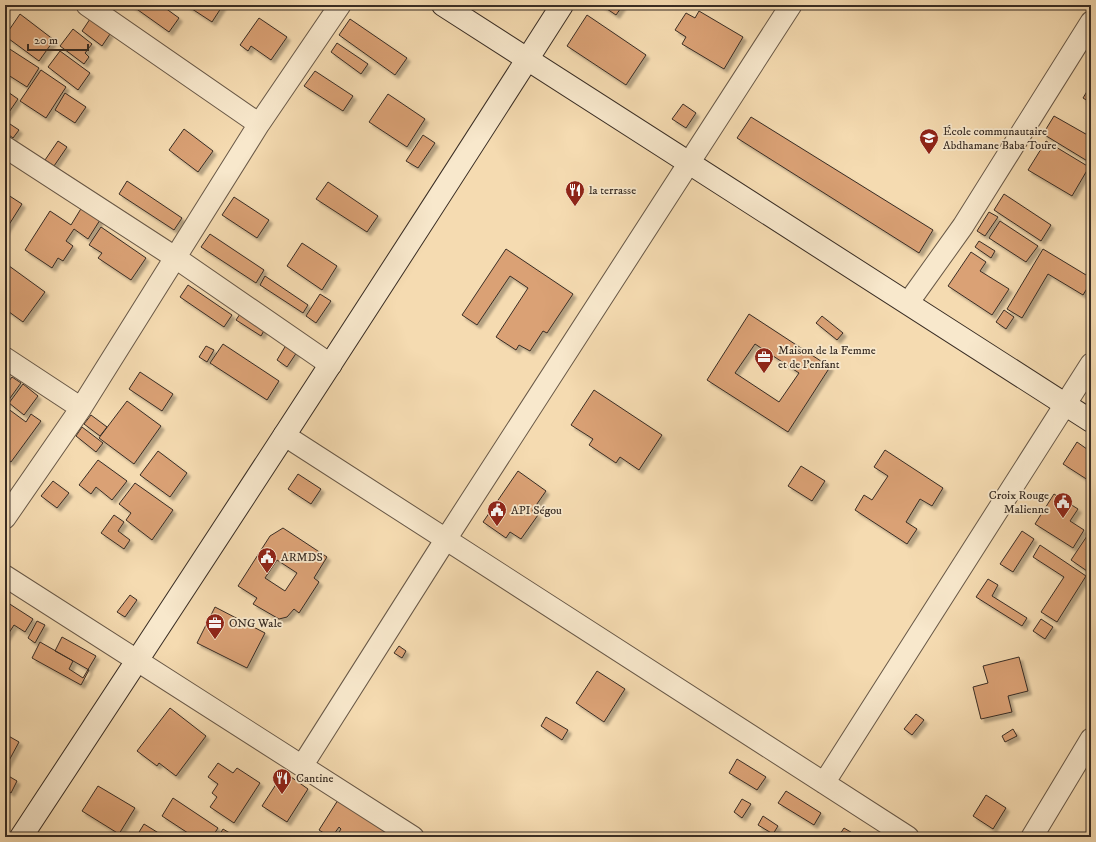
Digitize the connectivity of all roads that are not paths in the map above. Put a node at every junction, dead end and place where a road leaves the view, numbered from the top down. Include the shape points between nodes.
1 (87, 5) edge
2 (340, 5) edge
3 (443, 5) edge
4 (562, 5) edge
5 (791, 5) edge
6 (1091, 22) edge
7 (527, 59) junction
8 (259, 124) junction
9 (5, 147) edge
10 (689, 163) junction
11 (176, 258) junction
12 (908, 303) junction
13 (5, 358) edge
14 (1091, 364) edge
15 (331, 365) junction
16 (1065, 404) junction
17 (81, 408) junction
18 (1091, 421) edge
19 (284, 435) junction
20 (5, 518) edge
21 (446, 539) junction
22 (5, 576) edge
23 (138, 661) junction
24 (1091, 739) edge
25 (302, 766) junction
26 (824, 783) junction
27 (21, 837) edge
28 (413, 837) edge
29 (908, 837) edge
30 (1032, 837) edge

1 - 8 street
2 - 8 street
3 - 7 street
4 - 7 street
5 - 10 street
6 - 12 street via 964,226
7 - 10 street
7 - 15 street
8 - 11 street
9 - 11 street
10 - 12 street
10 - 21 street
11 - 15 street
11 - 17 street
12 - 16 street
13 - 17 street
14 - 16 street
15 - 19 street
16 - 18 street
16 - 26 street
17 - 20 street
19 - 21 street
19 - 23 street
21 - 25 street
21 - 26 street
22 - 23 street
23 - 25 street
23 - 27 street
24 - 30 street
25 - 28 street
26 - 29 street

